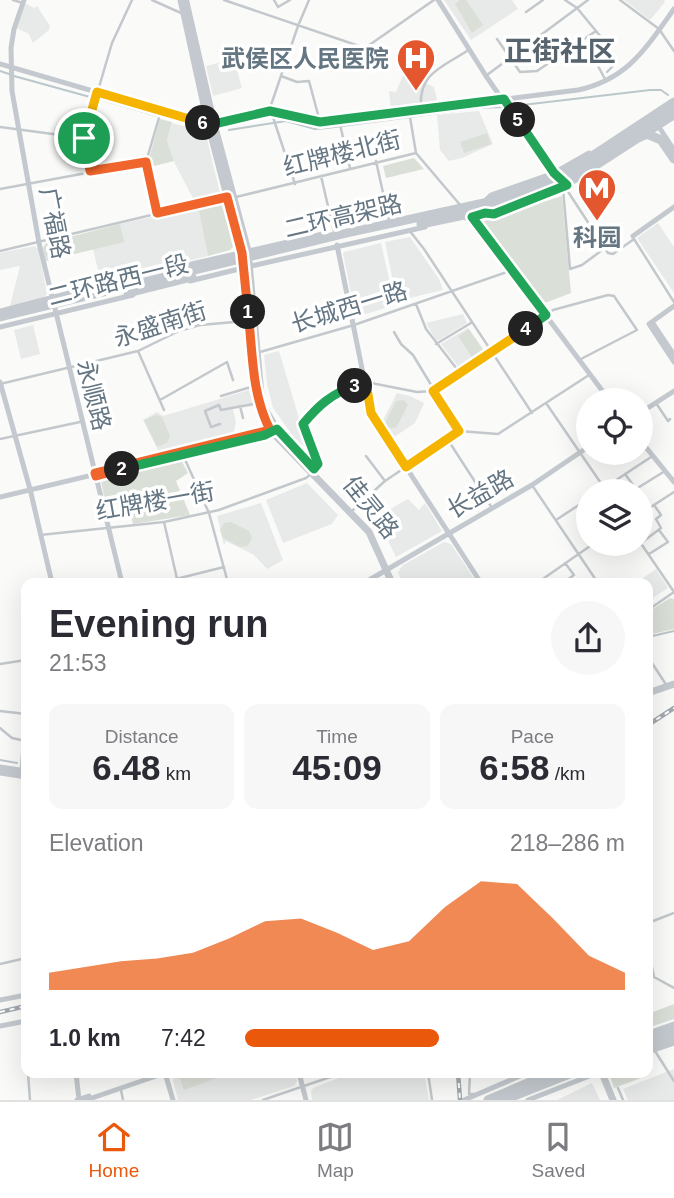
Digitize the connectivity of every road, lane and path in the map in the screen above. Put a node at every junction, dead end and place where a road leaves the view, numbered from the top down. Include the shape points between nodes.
1 (13, 0) edge
2 (132, 0) edge
3 (152, 0) edge
4 (183, 0) edge
5 (224, 0) edge
6 (274, 0) edge
7 (290, 0) edge
8 (310, 0) edge
9 (436, 0) edge
10 (544, 0) edge
11 (565, 0) edge
12 (588, 0) edge
13 (620, 0) edge
14 (23, 1) edge
15 (577, 8) junction
16 (673, 11) edge
17 (526, 12) dead end
18 (183, 14) junction
19 (298, 26) junction
20 (659, 29) junction
21 (596, 31) junction
22 (497, 39) dead end
23 (582, 42) junction
24 (588, 47) junction
25 (470, 50) junction
26 (674, 51) edge
27 (511, 57) junction
28 (0, 64) edge
29 (10, 69) junction
30 (281, 76) junction
31 (486, 76) junction
32 (606, 82) junction
33 (97, 92) junction
34 (504, 99) junction
35 (674, 100) edge
36 (421, 110) junction
37 (160, 111) junction
38 (270, 111) junction
39 (674, 111) edge
40 (410, 116) junction
41 (674, 117) edge
42 (320, 122) junction
43 (211, 124) junction
44 (340, 125) junction
45 (0, 127) edge
46 (657, 128) junction
47 (19, 131) junction
48 (84, 138) junction
49 (674, 150) edge
50 (416, 153) junction
51 (674, 158) edge
52 (603, 159) junction
53 (376, 161) junction
54 (146, 162) junction
55 (589, 164) junction
56 (350, 168) junction
57 (90, 171) junction
58 (554, 173) junction
59 (321, 176) junction
60 (29, 183) junction
61 (295, 184) junction
62 (565, 186) junction
63 (0, 189) edge
64 (231, 198) junction
65 (489, 199) junction
66 (461, 206) junction
67 (674, 207) edge
68 (157, 213) junction
69 (485, 213) junction
70 (472, 217) junction
71 (389, 221) junction
72 (409, 230) junction
73 (334, 232) junction
74 (391, 234) junction
75 (633, 238) junction
76 (39, 243) junction
77 (337, 245) junction
78 (605, 248) junction
79 (0, 251) edge
80 (245, 252) junction
81 (217, 260) junction
82 (247, 267) junction
83 (513, 270) junction
84 (450, 292) junction
85 (52, 298) junction
86 (82, 299) junction
87 (416, 304) junction
88 (674, 306) edge
89 (2, 314) edge
90 (54, 314) junction
91 (546, 315) junction
92 (249, 321) junction
93 (471, 323) junction
94 (651, 324) junction
95 (0, 325) edge
96 (354, 325) junction
97 (394, 332) dead end
98 (436, 344) junction
99 (138, 351) junction
100 (257, 353) junction
101 (491, 353) junction
102 (674, 355) edge
103 (579, 360) junction
104 (674, 362) edge
105 (67, 369) junction
106 (460, 373) junction
107 (590, 374) junction
108 (233, 380) dead end
109 (366, 382) junction
110 (0, 383) edge
111 (254, 386) junction
112 (600, 388) edge
113 (433, 391) junction
114 (674, 391) edge
115 (221, 396) dead end
116 (160, 400) junction
117 (259, 403) junction
118 (547, 403) junction
119 (656, 403) junction
120 (653, 405) edge
121 (240, 406) junction
122 (164, 410) dead end
123 (532, 413) junction
124 (243, 418) dead end
125 (670, 419) dead end
126 (79, 422) junction
127 (220, 424) dead end
128 (274, 429) junction
129 (459, 431) junction
130 (15, 437) junction
131 (0, 439) edge
132 (448, 440) junction
133 (576, 446) edge
134 (183, 453) junction
135 (576, 455) edge
136 (366, 456) dead end
137 (653, 456) edge
138 (639, 465) edge
139 (406, 467) junction
140 (313, 471) junction
141 (665, 471) junction
142 (625, 474) junction
143 (95, 475) junction
144 (619, 479) edge
145 (385, 481) junction
146 (674, 482) edge
147 (532, 485) junction
148 (31, 490) junction
149 (674, 492) edge
150 (0, 496) edge
151 (654, 505) joint
152 (576, 507) edge
153 (492, 508) junction
154 (353, 510) junction
155 (209, 513) junction
156 (556, 520) junction
157 (164, 522) junction
158 (107, 529) junction
159 (659, 530) junction
160 (448, 533) junction
161 (653, 534) edge
162 (40, 535) junction
163 (576, 551) edge
164 (653, 551) edge
165 (576, 555) edge
166 (579, 556) edge
167 (650, 556) edge
168 (565, 563) junction
169 (224, 567) junction
170 (389, 568) junction
171 (51, 578) edge
172 (120, 578) edge
173 (177, 578) edge
174 (188, 578) edge
175 (227, 578) edge
176 (372, 578) edge
177 (392, 578) edge
178 (478, 578) edge
179 (544, 578) edge
180 (570, 578) edge
181 (595, 578) edge
182 (674, 592) edge
183 (653, 607) edge
184 (21, 661) edge
185 (653, 663) edge
186 (0, 664) edge
187 (670, 684) edge
188 (653, 689) edge
189 (0, 711) edge
190 (21, 713) edge
191 (0, 728) edge
192 (21, 740) edge
193 (0, 769) edge
194 (21, 772) edge
195 (674, 913) edge
196 (653, 921) edge
197 (21, 959) edge
198 (0, 964) edge
199 (653, 972) edge
200 (674, 988) edge
201 (21, 994) edge
202 (0, 999) edge
203 (21, 1024) edge
204 (674, 1026) edge
205 (0, 1028) edge
206 (674, 1037) edge
207 (653, 1040) edge
208 (653, 1042) edge
209 (653, 1043) edge
210 (674, 1043) edge
211 (653, 1049) edge
212 (28, 1078) edge
213 (75, 1078) edge
214 (141, 1078) edge
215 (149, 1078) edge
216 (164, 1078) edge
217 (301, 1078) edge
218 (328, 1078) edge
219 (429, 1078) edge
220 (470, 1078) edge
221 (508, 1078) edge
222 (514, 1078) edge
223 (539, 1078) edge
224 (559, 1078) edge
225 (586, 1078) edge
226 (602, 1078) edge
227 (674, 1081) edge
228 (304, 1087) junction
229 (121, 1088) junction
230 (618, 1088) dead end
231 (554, 1090) junction
232 (473, 1097) edge
233 (30, 1100) edge
234 (78, 1100) edge
235 (86, 1100) edge
236 (123, 1100) edge
237 (171, 1100) edge
238 (263, 1100) edge
239 (307, 1100) edge
240 (432, 1100) edge
241 (464, 1100) edge
242 (488, 1100) edge
243 (504, 1100) edge
244 (528, 1100) edge
245 (537, 1100) edge
246 (611, 1100) edge
247 (623, 1100) edge

1 - 14 street
2 - 33 street via 115,34
3 - 18 street
4 - 18 main road
4 - 43 main road
5 - 19 street
6 - 7 street via 278,7
8 - 19 street
9 - 19 street via 365,48
9 - 25 main road
10 - 17 street
11 - 15 street
12 - 15 street
13 - 20 street
14 - 29 main road, 广福路 via 14,29
15 - 21 street
15 - 27 street
16 - 20 main road
18 - 43 main road
19 - 30 street
20 - 26 street
20 - 32 main road via 634,63
21 - 23 street
21 - 24 street via 601,37
22 - 27 street
23 - 24 street
23 - 27 street via 537,71 520,72
24 - 32 street
25 - 31 main road
25 - 36 street via 428,77 422,85
27 - 31 street
28 - 29 main road
29 - 33 main road
29 - 47 main road, 广福路
30 - 38 street
30 - 42 street via 309,81
31 - 34 main road
32 - 34 main road
33 - 37 main road
33 - 48 street
34 - 36 main road
34 - 58 main road
35 - 55 highway, 二环高架路
35 - 58 main road, 二环路西一段
36 - 40 main road
37 - 43 main road
37 - 54 street
38 - 42 main road
38 - 43 main road
38 - 61 street
39 - 52 highway, 二环高架路
40 - 44 main road
40 - 50 street
41 - 46 main road, 二环路西一段
42 - 44 main road
43 - 64 main road
44 - 56 street
45 - 47 street
46 - 49 main road
46 - 51 main road
46 - 62 main road, 二环路西一段
47 - 48 street
47 - 60 main road, 广福路
48 - 57 street
50 - 53 street, 红牌楼北街
50 - 66 street, 红牌楼北街
51 - 52 highway via 651,134
52 - 55 highway, 二环高架路
53 - 56 street, 红牌楼北街
53 - 71 street
54 - 57 street
54 - 68 street
55 - 65 highway
55 - 69 highway via 582,174
55 - 86 highway, 二环高架路 via 475,206
55 - 95 highway, 二环高架路 via 544,190 477,212 341,240
56 - 59 street, 红牌楼北街
57 - 60 street
58 - 62 main road
58 - 65 main road, 二环路西一段
59 - 61 street, 红牌楼北街
59 - 73 street
60 - 63 street
60 - 76 main road, 广福路
61 - 64 street, 红牌楼北街
62 - 69 main road, 二环路西一段 via 494,214
62 - 78 street
62 - 78 street via 570,270
64 - 68 street, 红牌楼北街
64 - 80 main road
65 - 66 main road, 二环路西一段
66 - 70 street, 红牌楼北街
66 - 71 main road, 二环路西一段
67 - 75 main road
68 - 76 street, 红牌楼北街
69 - 70 main road, 二环路西一段
70 - 72 main road, 二环路西一段
70 - 83 main road
71 - 73 main road, 二环路西一段
71 - 74 street
72 - 74 main road, 二环路西一段
72 - 84 street
73 - 80 main road, 二环路西一段
74 - 77 main road, 二环路西一段
75 - 78 street via 613,254
75 - 88 street
76 - 79 street, 红牌楼北街
76 - 85 main road, 广福路
77 - 82 main road, 二环路西一段
77 - 96 main road
80 - 81 main road, 二环路西一段
80 - 82 main road
81 - 85 main road, 二环路西一段
81 - 86 highway
82 - 90 main road, 二环路西一段
82 - 92 main road, 佳灵路
82 - 100 main road, 佳灵路
83 - 84 street, 长城西一路
83 - 91 main road
84 - 87 street, 长城西一路
84 - 93 street
85 - 89 main road, 二环路西一段
85 - 90 main road, 永顺路
86 - 89 highway, 二环高架路
87 - 96 street, 长城西一路
87 - 98 street
88 - 94 main road
90 - 95 main road, 二环路西一段
90 - 105 main road, 永顺路
91 - 101 street
91 - 103 main road
91 - 103 street via 614,296 637,330
92 - 99 street, 永盛南街 via 200,325
92 - 111 main road, 佳灵路
93 - 98 street
93 - 101 street
94 - 102 main road
94 - 104 main road
96 - 100 street, 长城西一路
96 - 109 main road
97 - 113 street
98 - 106 street
99 - 105 street, 永盛南街
99 - 116 street
100 - 128 main road, 佳灵路 via 262,401
101 - 106 street
101 - 123 street
103 - 107 main road
105 - 110 street, 永盛南街
105 - 126 main road
105 - 143 main road, 永顺路
106 - 113 street
107 - 112 main road
107 - 118 street
108 - 116 street via 227,362
109 - 113 street
109 - 139 main road via 371,413
109 - 140 street via 321,403 303,424 318,464
110 - 130 main road
111 - 115 street
111 - 117 main road, 佳灵路
113 - 129 street
114 - 119 main road
116 - 122 street
117 - 121 street
117 - 128 main road, 佳灵路
118 - 123 street
118 - 133 street
119 - 120 main road
119 - 125 street
121 - 124 street
121 - 127 street via 221,410 219,405 205,411 211,427
123 - 129 street via 498,434
126 - 130 street
126 - 143 main road
128 - 134 main road
128 - 140 main road, 佳灵路
129 - 132 street
130 - 131 street
130 - 148 main road
132 - 139 street
132 - 153 street
134 - 143 main road
134 - 155 street
135 - 147 main road, 长益路
136 - 145 street
137 - 141 main road
138 - 142 street
139 - 145 street
139 - 160 main road
140 - 154 main road, 佳灵路
140 - 155 street, 红牌楼一街 via 306,478
140 - 170 main road, 佳灵路 via 369,533
141 - 142 street via 636,489
141 - 146 main road
142 - 144 street
143 - 148 main road
143 - 158 main road, 永顺路
145 - 154 street
147 - 153 main road, 长益路
147 - 156 street
148 - 150 main road
148 - 162 main road
149 - 151 street
151 - 159 street via 661,515 656,519
152 - 156 street
153 - 160 main road, 长益路
154 - 170 main road, 佳灵路 via 371,530
155 - 157 street, 红牌楼一街
155 - 169 street
156 - 163 street
157 - 158 street, 红牌楼一街
157 - 173 street
158 - 162 street, 红牌楼一街
158 - 172 main road, 永顺路
159 - 161 street
159 - 164 street via 668,542
160 - 170 main road, 长益路
160 - 178 main road
162 - 171 main road
165 - 168 street
166 - 181 street
167 - 182 street
168 - 179 street
168 - 180 street via 574,575
169 - 174 street
169 - 175 street
170 - 176 main road, 长益路
170 - 177 main road, 佳灵路
182 - 183 street
184 - 186 street
185 - 187 street
187 - 188 main road
189 - 190 street
191 - 192 street
193 - 194 main road
195 - 196 street
197 - 198 street
199 - 200 street
201 - 202 main road
203 - 205 main road
204 - 207 highway
206 - 208 highway
209 - 210 main road
211 - 227 street
212 - 233 street
213 - 234 main road
214 - 234 main road
215 - 229 main road
216 - 237 main road
217 - 228 main road
218 - 228 street
219 - 240 street
220 - 232 street via 468,1094
221 - 232 main road
222 - 241 main road
223 - 242 highway
224 - 243 highway
225 - 231 main road
226 - 246 main road
228 - 238 street
228 - 239 main road
229 - 235 main road
229 - 236 street
230 - 247 street
231 - 244 main road
231 - 245 main road

